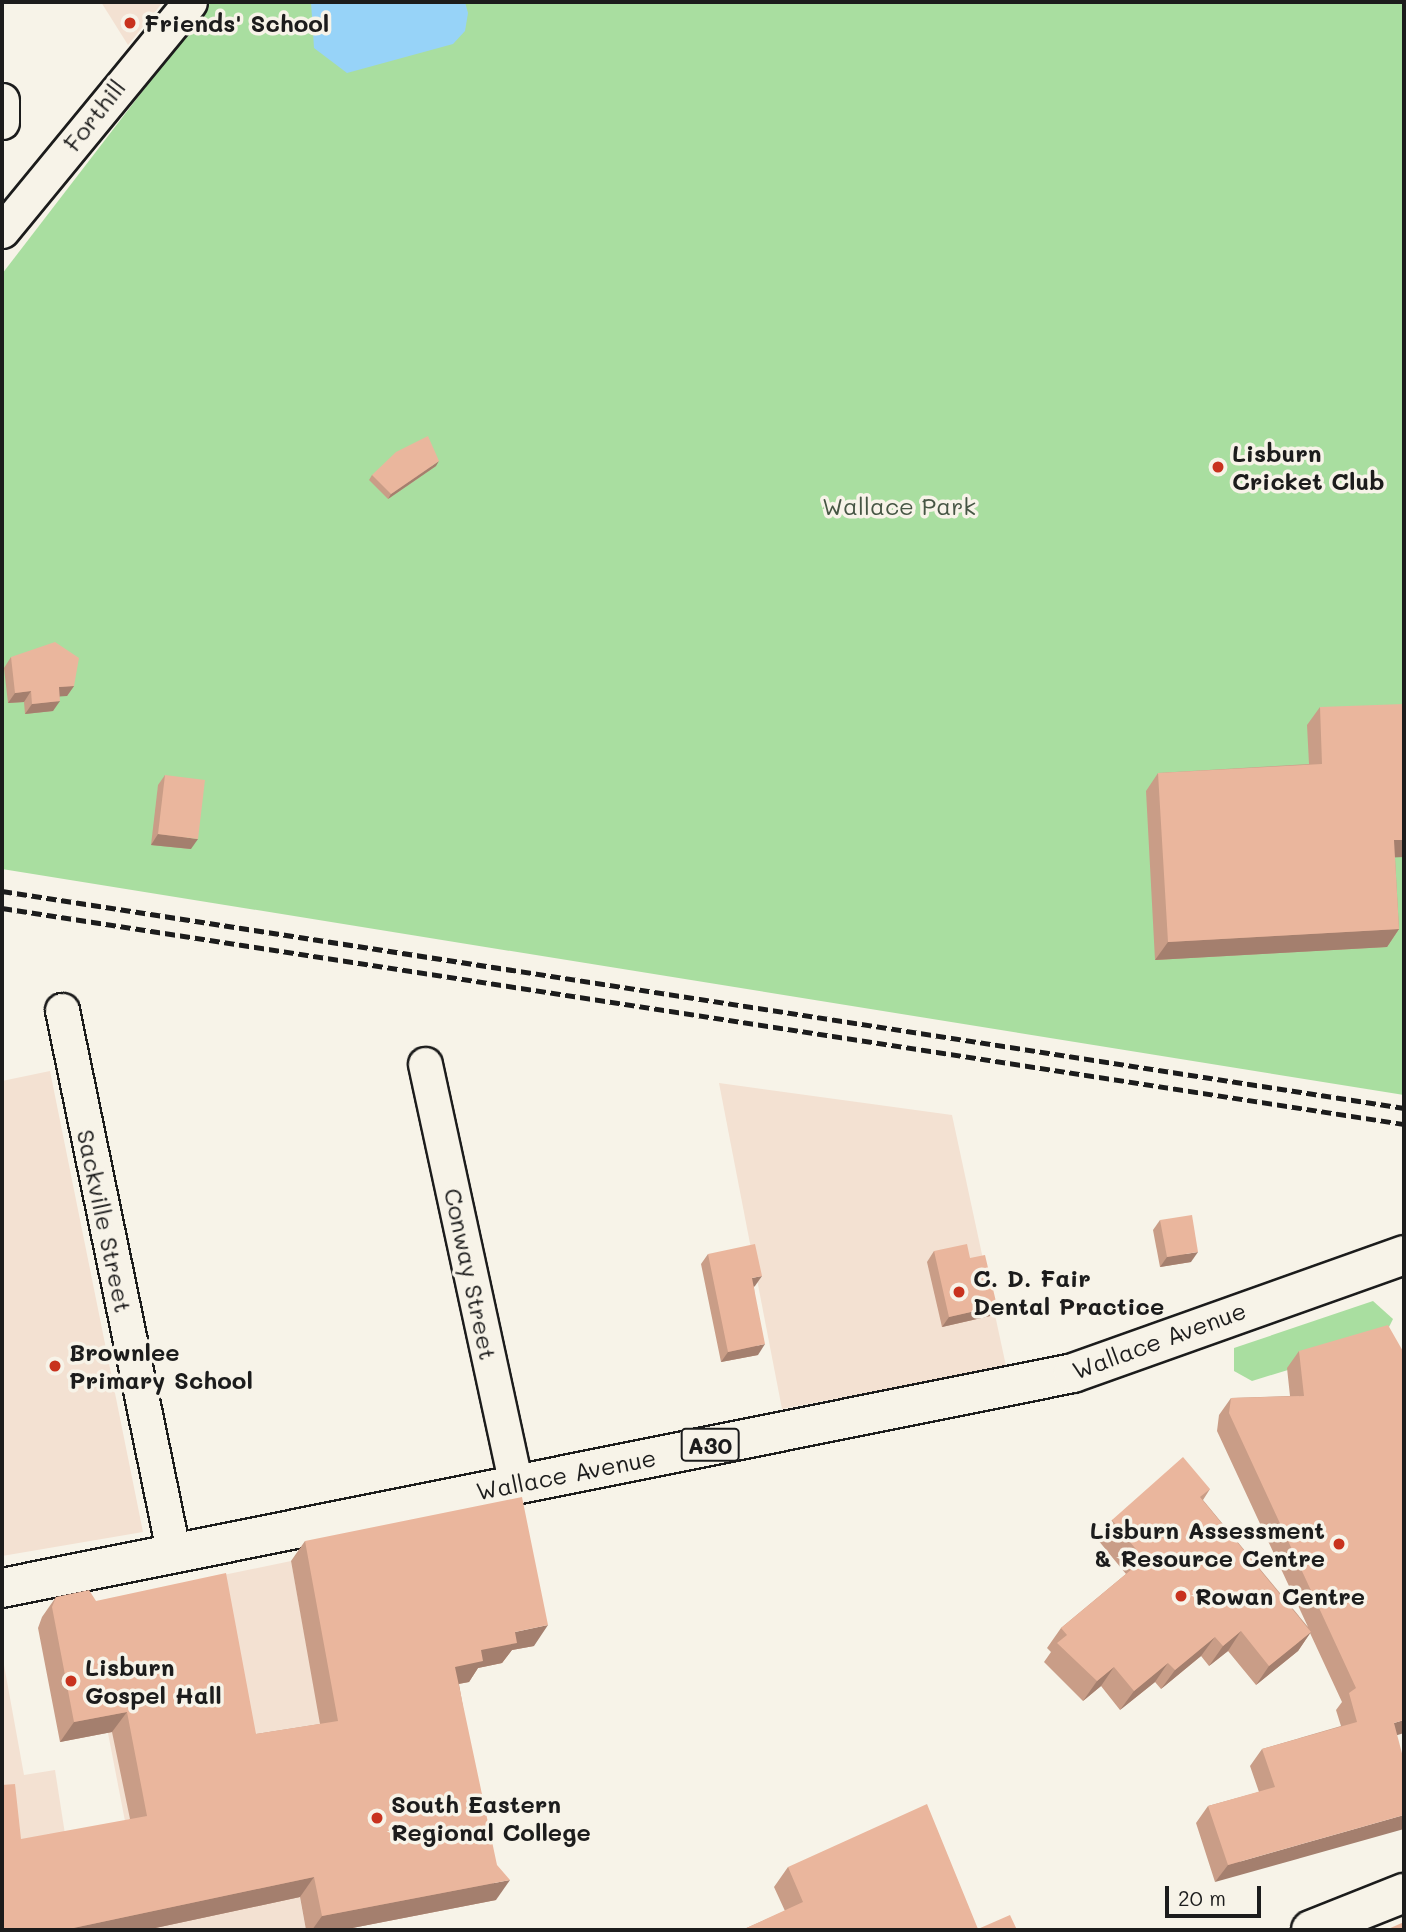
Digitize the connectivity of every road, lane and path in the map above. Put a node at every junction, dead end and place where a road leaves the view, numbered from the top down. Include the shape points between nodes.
1 (190, 2) edge
2 (2, 100) edge
3 (2, 122) edge
4 (2, 231) edge
5 (62, 1010) dead end
6 (425, 1064) dead end
7 (1404, 1255) edge
8 (516, 1484) junction
9 (174, 1555) junction
10 (2, 1588) edge
11 (1404, 1894) edge
12 (1311, 1930) edge

1 - 4 street, Forthill
2 - 3 street
5 - 9 street, Sackville Street
6 - 8 street, Conway Street
7 - 8 main road, Wallace Avenue / A30 via 1073,1373
8 - 9 main road, Wallace Avenue / A30
9 - 10 main road, Wallace Avenue / A30
11 - 12 main road

